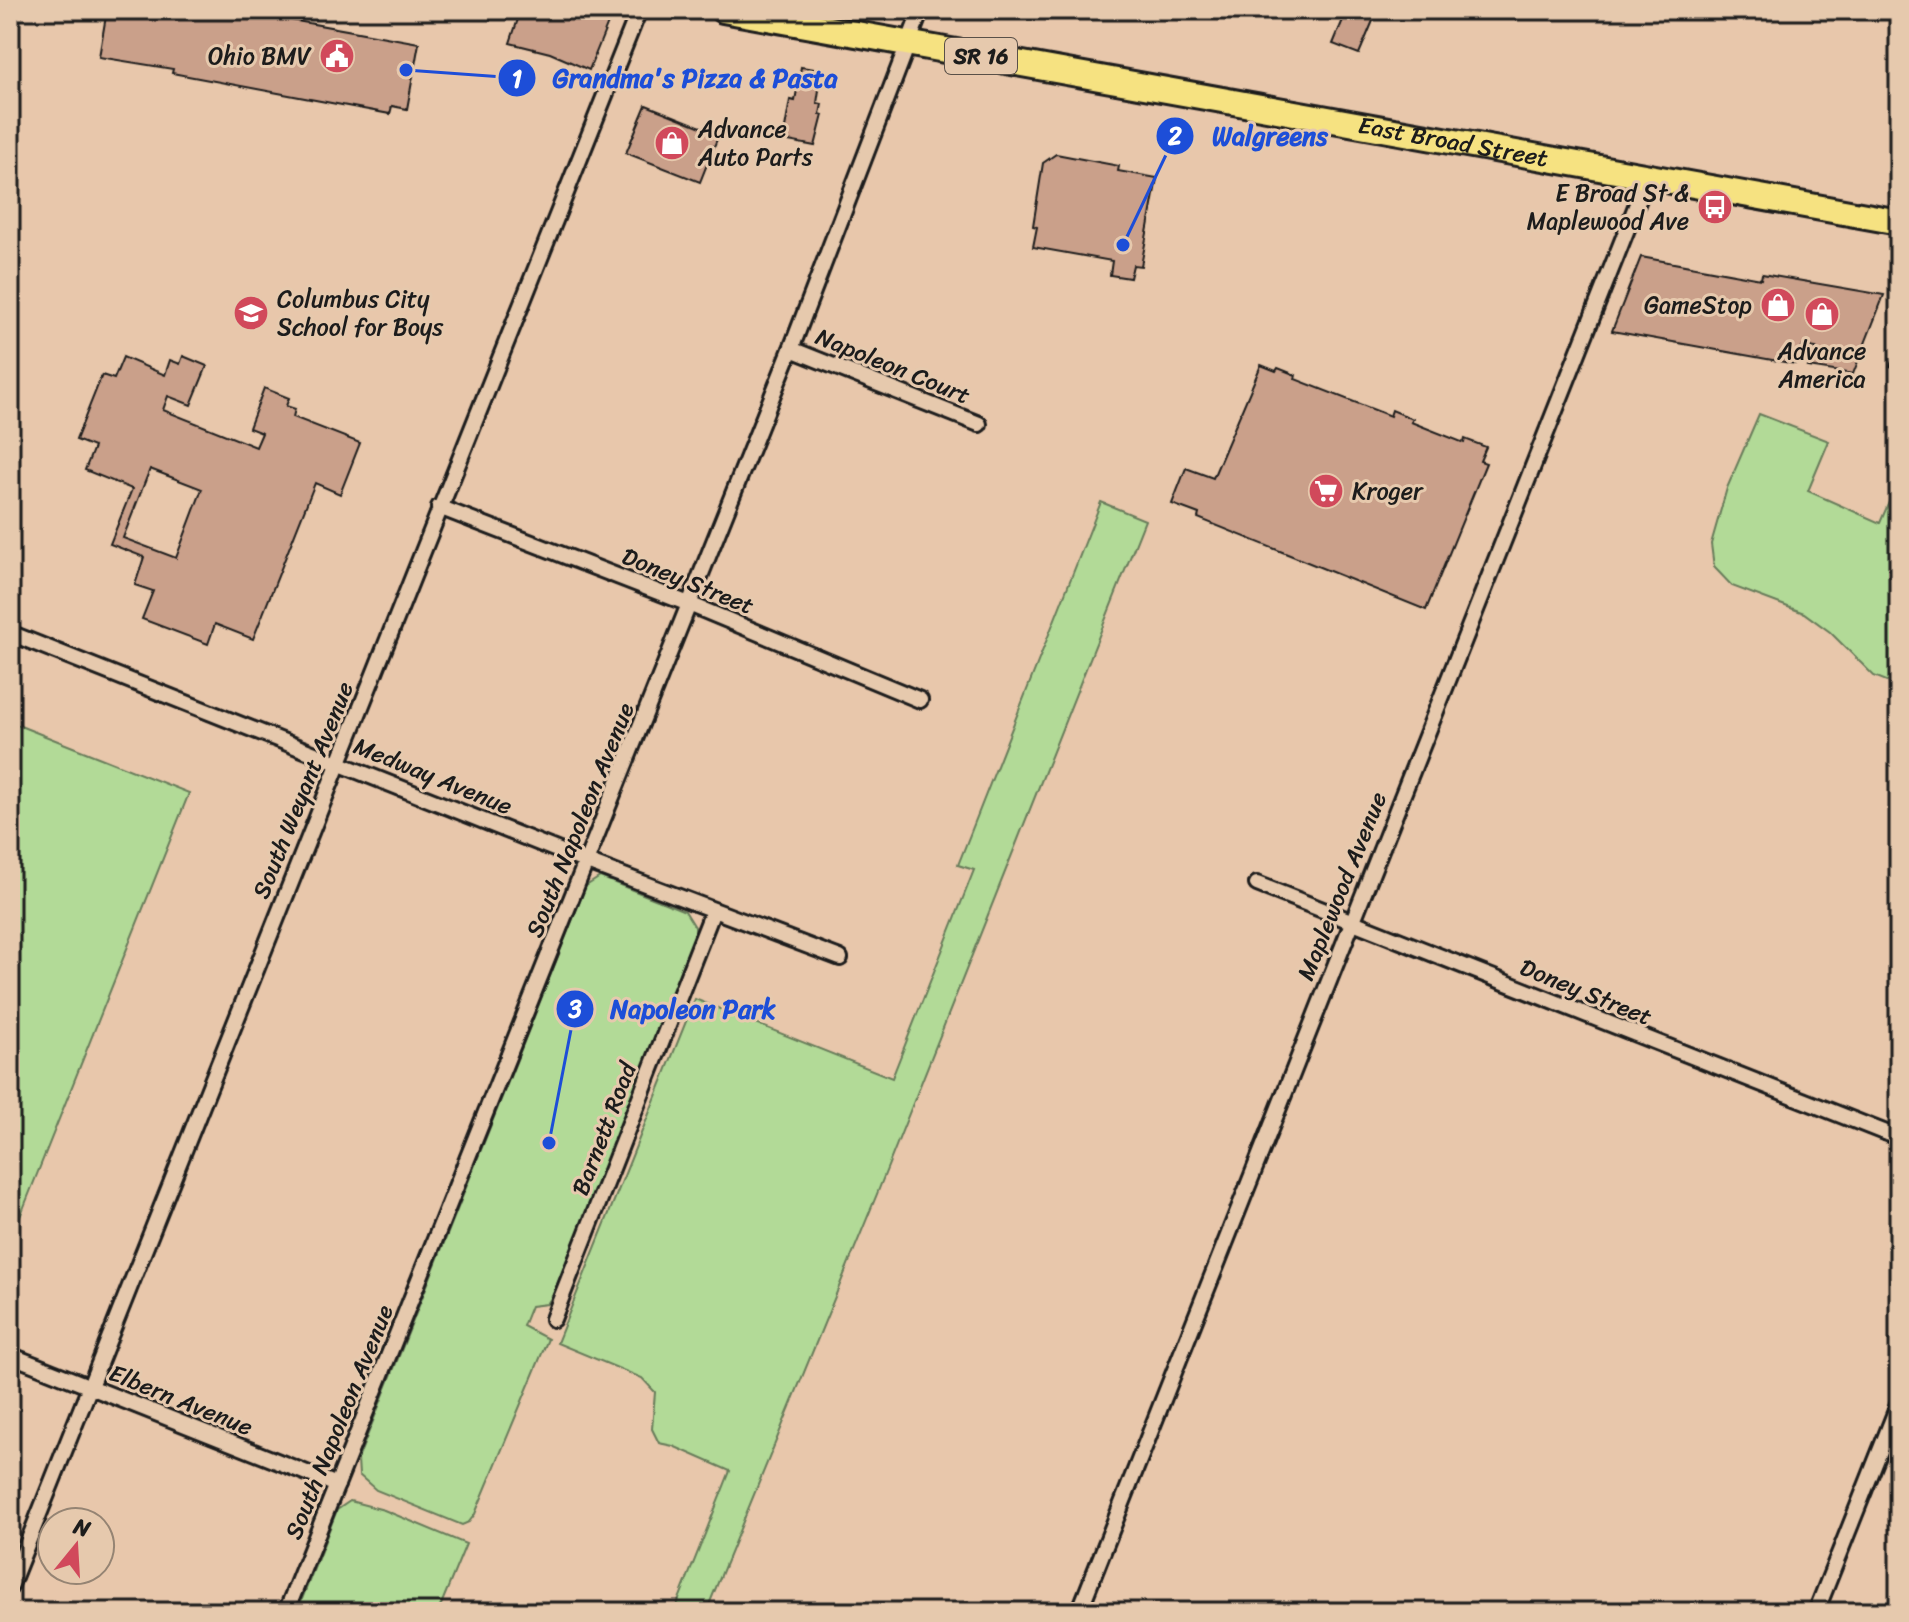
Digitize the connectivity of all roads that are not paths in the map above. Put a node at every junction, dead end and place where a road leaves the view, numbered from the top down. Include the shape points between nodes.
1 (13, 10) edge
2 (639, 10) edge
3 (723, 10) edge
4 (921, 10) edge
5 (10, 22) edge
6 (907, 42) junction
7 (1648, 176) junction
8 (1899, 222) edge
9 (791, 349) junction
10 (979, 424) dead end
11 (439, 507) junction
12 (689, 604) junction
13 (10, 633) edge
14 (920, 700) dead end
15 (338, 762) junction
16 (587, 862) junction
17 (1257, 884) dead end
18 (713, 911) junction
19 (1352, 920) junction
20 (840, 958) dead end
21 (1899, 1138) edge
22 (553, 1319) dead end
23 (10, 1355) edge
24 (90, 1387) junction
25 (1899, 1403) edge
26 (337, 1485) junction
27 (10, 1587) edge
28 (286, 1612) edge
29 (1079, 1612) edge
30 (1816, 1612) edge

1 - 5 street
2 - 11 street, South Weyant Avenue
3 - 6 main road, East Broad Street / SR 16
4 - 6 street, South Napoleon Avenue
6 - 7 main road, East Broad Street / SR 16
6 - 9 street, South Napoleon Avenue
7 - 8 main road, East Broad Street / SR 16
7 - 19 street, Maplewood Avenue
9 - 10 street, Napoleon Court
9 - 12 street, South Napoleon Avenue
11 - 12 street, Doney Street
11 - 15 street, South Weyant Avenue
12 - 14 street, Doney Street
12 - 16 street, South Napoleon Avenue
13 - 15 street, Medway Avenue
15 - 16 street, Medway Avenue
15 - 24 street, South Weyant Avenue
16 - 18 street, Medway Avenue
16 - 26 street, South Napoleon Avenue
17 - 19 street, Doney Street
18 - 20 street, Medway Avenue
18 - 22 street, Barnett Road
19 - 21 street, Doney Street
19 - 29 street, Maplewood Avenue
23 - 24 street, Elbern Avenue
24 - 26 street, Elbern Avenue
24 - 27 street, South Weyant Avenue
25 - 30 street
26 - 28 street, South Napoleon Avenue

